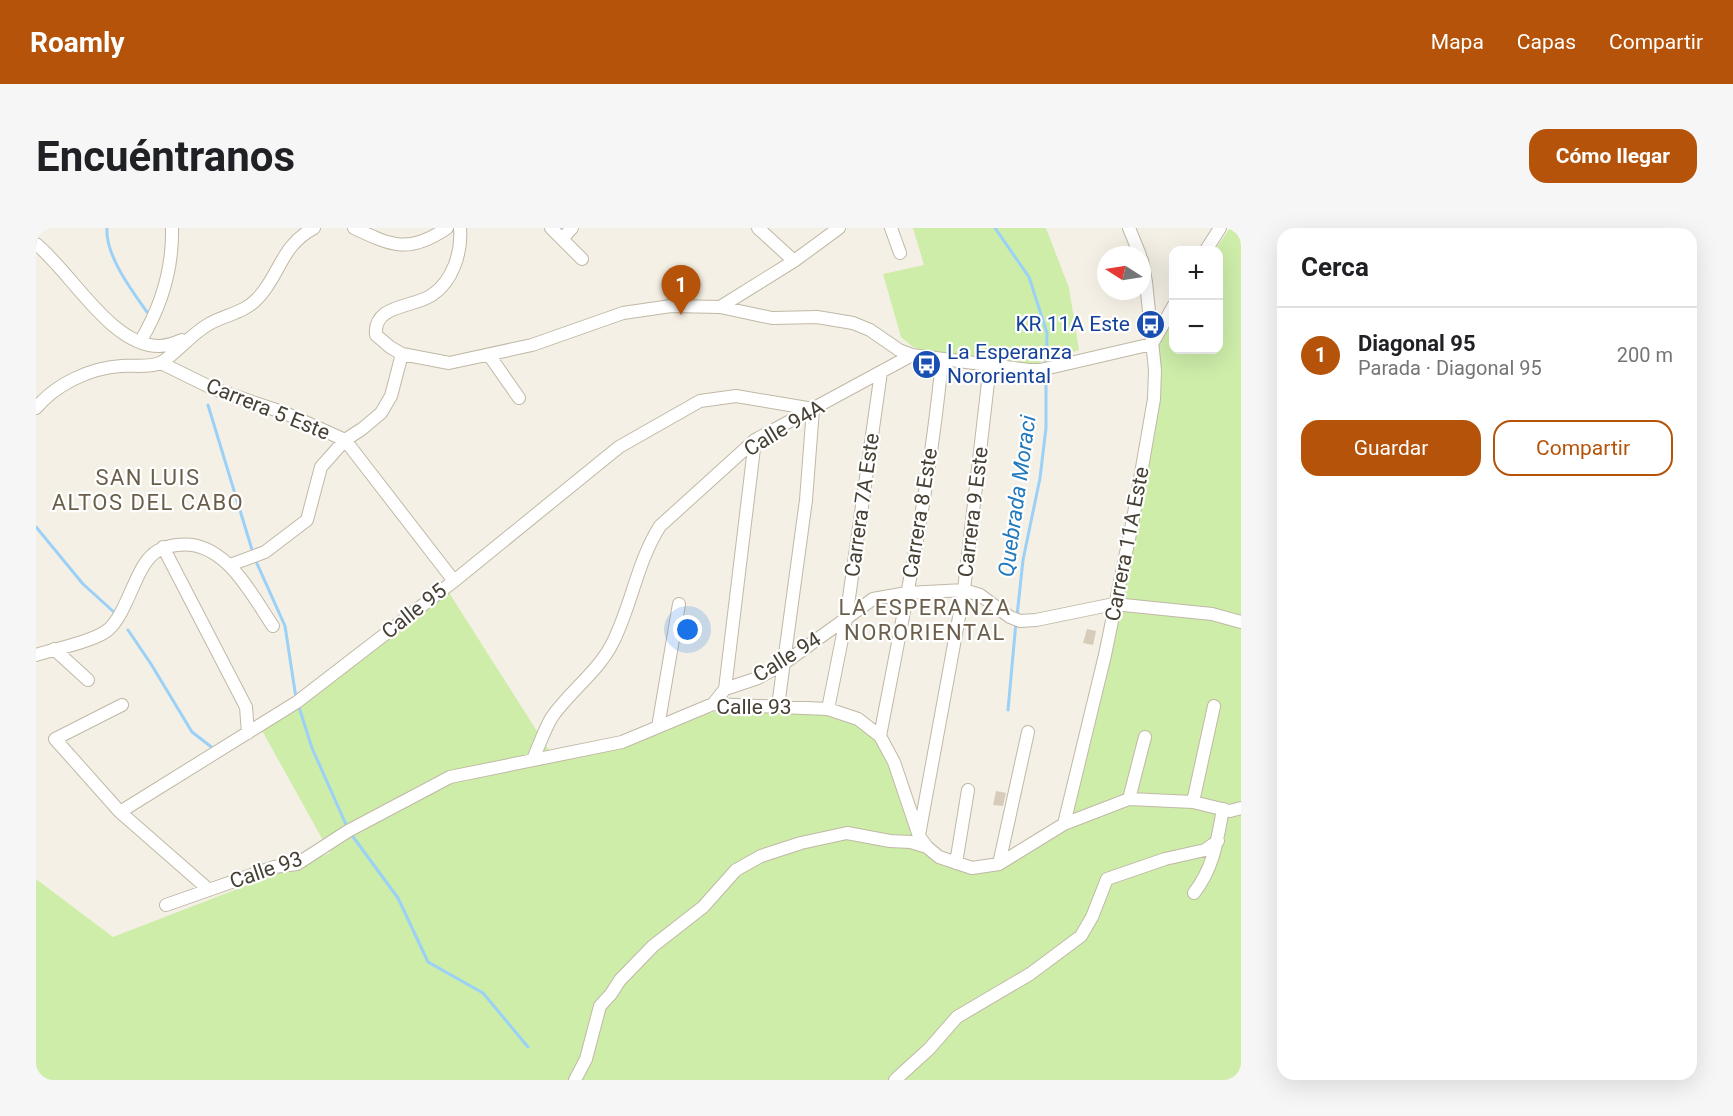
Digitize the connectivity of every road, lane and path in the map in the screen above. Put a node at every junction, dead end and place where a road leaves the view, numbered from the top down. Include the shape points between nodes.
1 (172, 228) edge
2 (354, 228) edge
3 (447, 228) edge
4 (460, 228) edge
5 (551, 228) edge
6 (572, 228) edge
7 (758, 228) edge
8 (839, 228) edge
9 (891, 228) edge
10 (1129, 228) edge
11 (1220, 228) edge
12 (312, 229) edge
13 (562, 239) junction
14 (36, 244) edge
15 (1136, 246) edge
16 (1209, 246) edge
17 (900, 253) dead end
18 (582, 259) dead end
19 (794, 261) junction
20 (1147, 300) edge
21 (720, 307) junction
22 (1169, 312) edge
23 (189, 338) junction
24 (140, 342) junction
25 (1152, 344) junction
26 (402, 354) junction
27 (489, 355) junction
28 (912, 355) junction
29 (942, 360) junction
30 (161, 363) junction
31 (990, 365) junction
32 (881, 372) junction
33 (519, 398) dead end
34 (36, 408) edge
35 (813, 409) junction
36 (345, 440) junction
37 (755, 440) junction
38 (163, 547) junction
39 (231, 565) junction
40 (454, 580) junction
41 (964, 590) junction
42 (907, 593) junction
43 (679, 604) dead end
44 (1114, 604) junction
45 (846, 619) junction
46 (1241, 622) edge
47 (273, 626) dead end
48 (54, 649) junction
49 (36, 655) edge
50 (783, 664) junction
51 (88, 680) dead end
52 (725, 689) junction
53 (713, 704) junction
54 (122, 705) dead end
55 (778, 706) junction
56 (1215, 706) dead end
57 (828, 709) junction
58 (658, 727) junction
59 (1028, 732) dead end
60 (248, 733) junction
61 (880, 736) junction
62 (1145, 737) dead end
63 (533, 759) junction
64 (968, 790) dead end
65 (1129, 799) junction
66 (1192, 802) junction
67 (1241, 808) edge
68 (1223, 809) junction
69 (120, 812) junction
70 (1064, 824) junction
71 (919, 836) junction
72 (1218, 841) junction
73 (927, 847) junction
74 (956, 863) junction
75 (999, 864) junction
76 (208, 889) junction
77 (1194, 893) dead end
78 (166, 905) dead end
79 (574, 1080) edge
80 (895, 1080) edge

1 - 24 street via 172,256 164,288
2 - 3 street via 394,245 422,241
4 - 26 street via 459,254 446,282 434,295 385,313 375,326 376,335
5 - 13 street
6 - 13 street
7 - 19 street
8 - 19 street
9 - 17 street
10 - 15 street
11 - 16 street
12 - 23 street via 293,244 257,299
13 - 18 street
14 - 24 street via 113,327
19 - 21 street
20 - 25 street, Carrera 11A Este
21 - 27 street via 671,306 623,313 532,345
21 - 28 street via 772,318 817,317 853,323
22 - 25 street
23 - 24 street via 162,347
23 - 30 street
25 - 31 street via 1040,370
25 - 44 street, Carrera 11A Este via 1154,399
26 - 27 street via 449,363
26 - 36 street via 391,396 381,413
27 - 33 street
28 - 29 street
28 - 32 street, Calle 94A
29 - 31 street
29 - 42 street, Carrera 8 Este
30 - 34 street via 104,368 80,375
30 - 36 street, Carrera 5 Este via 214,390 285,413
31 - 41 street, Carrera 9 Este
32 - 35 street, Calle 94A
32 - 45 street, Carrera 7A Este
35 - 37 street, Calle 94A
35 - 40 street, Calle 95 via 736,396 700,401 619,447
35 - 50 street via 806,500
36 - 39 street via 321,467 307,520 265,552
36 - 40 street, Carrera 5 Este
37 - 52 street
37 - 63 street, Calle 94A via 660,526 649,543 606,654 551,718
38 - 39 street via 183,544 204,549
38 - 48 street via 146,562 111,627
38 - 60 street via 246,707
39 - 47 street
40 - 60 street, Calle 95 via 297,702
41 - 42 street, Calle 94
41 - 44 street, Calle 94 via 980,595 1015,619 1036,620
41 - 71 street, Carrera 9 Este
42 - 45 street, Calle 94 via 873,598
42 - 61 street, Carrera 8 Este
43 - 58 street
44 - 46 street, Calle 94 via 1212,614
44 - 70 street, Carrera 11A Este
45 - 50 street, Calle 94
45 - 57 street, Carrera 7A Este
48 - 49 street
48 - 51 street
50 - 52 street, Calle 94
50 - 55 street
52 - 53 street
53 - 55 street, Calle 93
53 - 58 street, Calle 93
54 - 69 street via 55,739
55 - 57 street, Calle 93
56 - 66 street
57 - 61 street, Calle 93 via 858,719
58 - 63 street, Calle 93 via 622,742
59 - 75 street
60 - 69 street, Calle 95
61 - 71 street, Calle 93 via 894,762
62 - 65 street
63 - 76 street, Calle 93 via 450,777 348,831 297,864 274,867
64 - 74 street
65 - 66 street, Calle 93
65 - 70 street, Calle 93
66 - 68 street, Calle 93
67 - 68 street, Calle 93
68 - 72 street
69 - 76 street
70 - 75 street, Calle 93
71 - 73 street, Calle 93
72 - 77 street via 1205,878
72 - 80 street via 1205,850 1107,879 1081,936 1030,974 957,1017
73 - 74 street, Calle 93
73 - 79 street via 847,833 761,856 736,870 703,908 653,946 620,980 600,1006 586,1059
74 - 75 street, Calle 93 via 972,868
76 - 78 street, Calle 93

